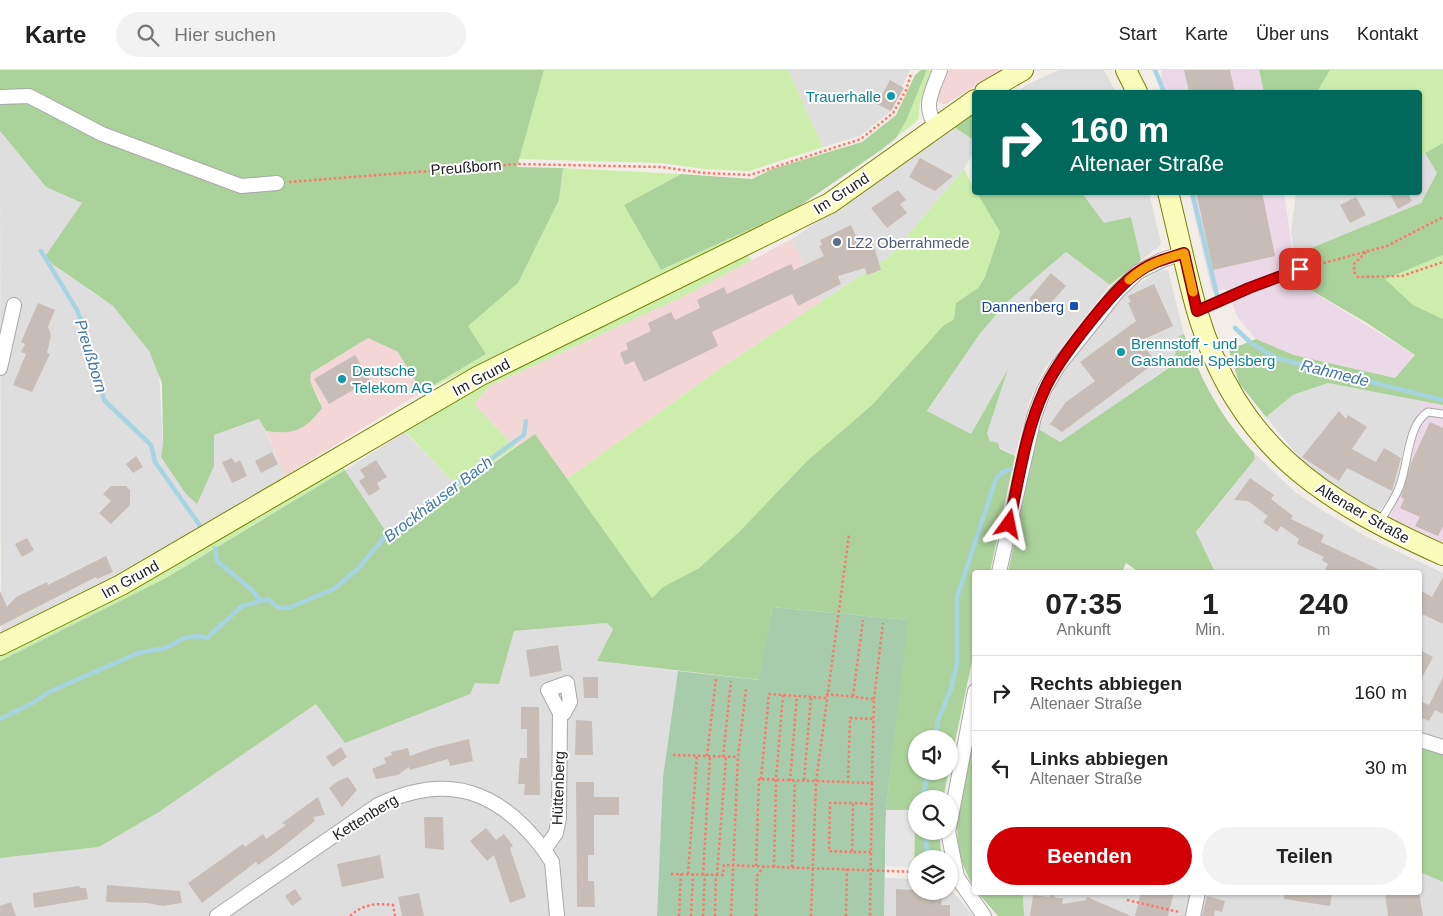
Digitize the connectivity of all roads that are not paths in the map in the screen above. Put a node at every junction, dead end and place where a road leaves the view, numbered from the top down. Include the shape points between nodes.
1 (940, 70) edge
2 (1022, 70) edge
3 (1126, 70) edge
4 (988, 90) edge
5 (1135, 90) edge
6 (0, 97) edge
7 (972, 102) edge
8 (936, 127) junction
9 (277, 183) road end
10 (1169, 195) edge
11 (1184, 253) junction
12 (1300, 269) road end
13 (14, 305) dead end
14 (1197, 311) junction
15 (0, 368) edge
16 (1443, 414) edge
17 (1379, 525) junction
18 (1443, 555) edge
19 (999, 570) edge
20 (0, 645) edge
21 (972, 707) edge
22 (560, 713) dead end
23 (1422, 741) edge
24 (1443, 747) edge
25 (956, 790) edge
26 (951, 840) edge
27 (544, 850) junction
28 (1197, 895) edge
29 (217, 916) edge
30 (557, 916) edge
31 (984, 916) edge
32 (1193, 916) edge

1 - 8 street via 929,100 929,116
2 - 4 main road
3 - 5 main road
6 - 9 street via 29,96 102,134 241,186
7 - 8 main road, Im Grund
8 - 20 main road, Im Grund via 830,203 479,376 121,585
10 - 11 main road, Altenaer Straße
11 - 14 main road, Altenaer Straße
11 - 19 street via 1138,272 1117,292 1058,366 1044,390 1034,417
12 - 14 lane
13 - 15 street
14 - 17 main road, Altenaer Straße via 1219,371 1258,433 1318,488
16 - 17 lane via 1428,412 1420,419 1400,486
17 - 18 main road, Altenaer Straße
21 - 25 street
22 - 27 street, Hüttenberg via 559,818 556,833
23 - 24 street
26 - 31 street via 957,877
27 - 29 street, Kettenberg via 519,820 482,797 430,788 403,793 378,805
27 - 30 street via 552,862
28 - 32 street

